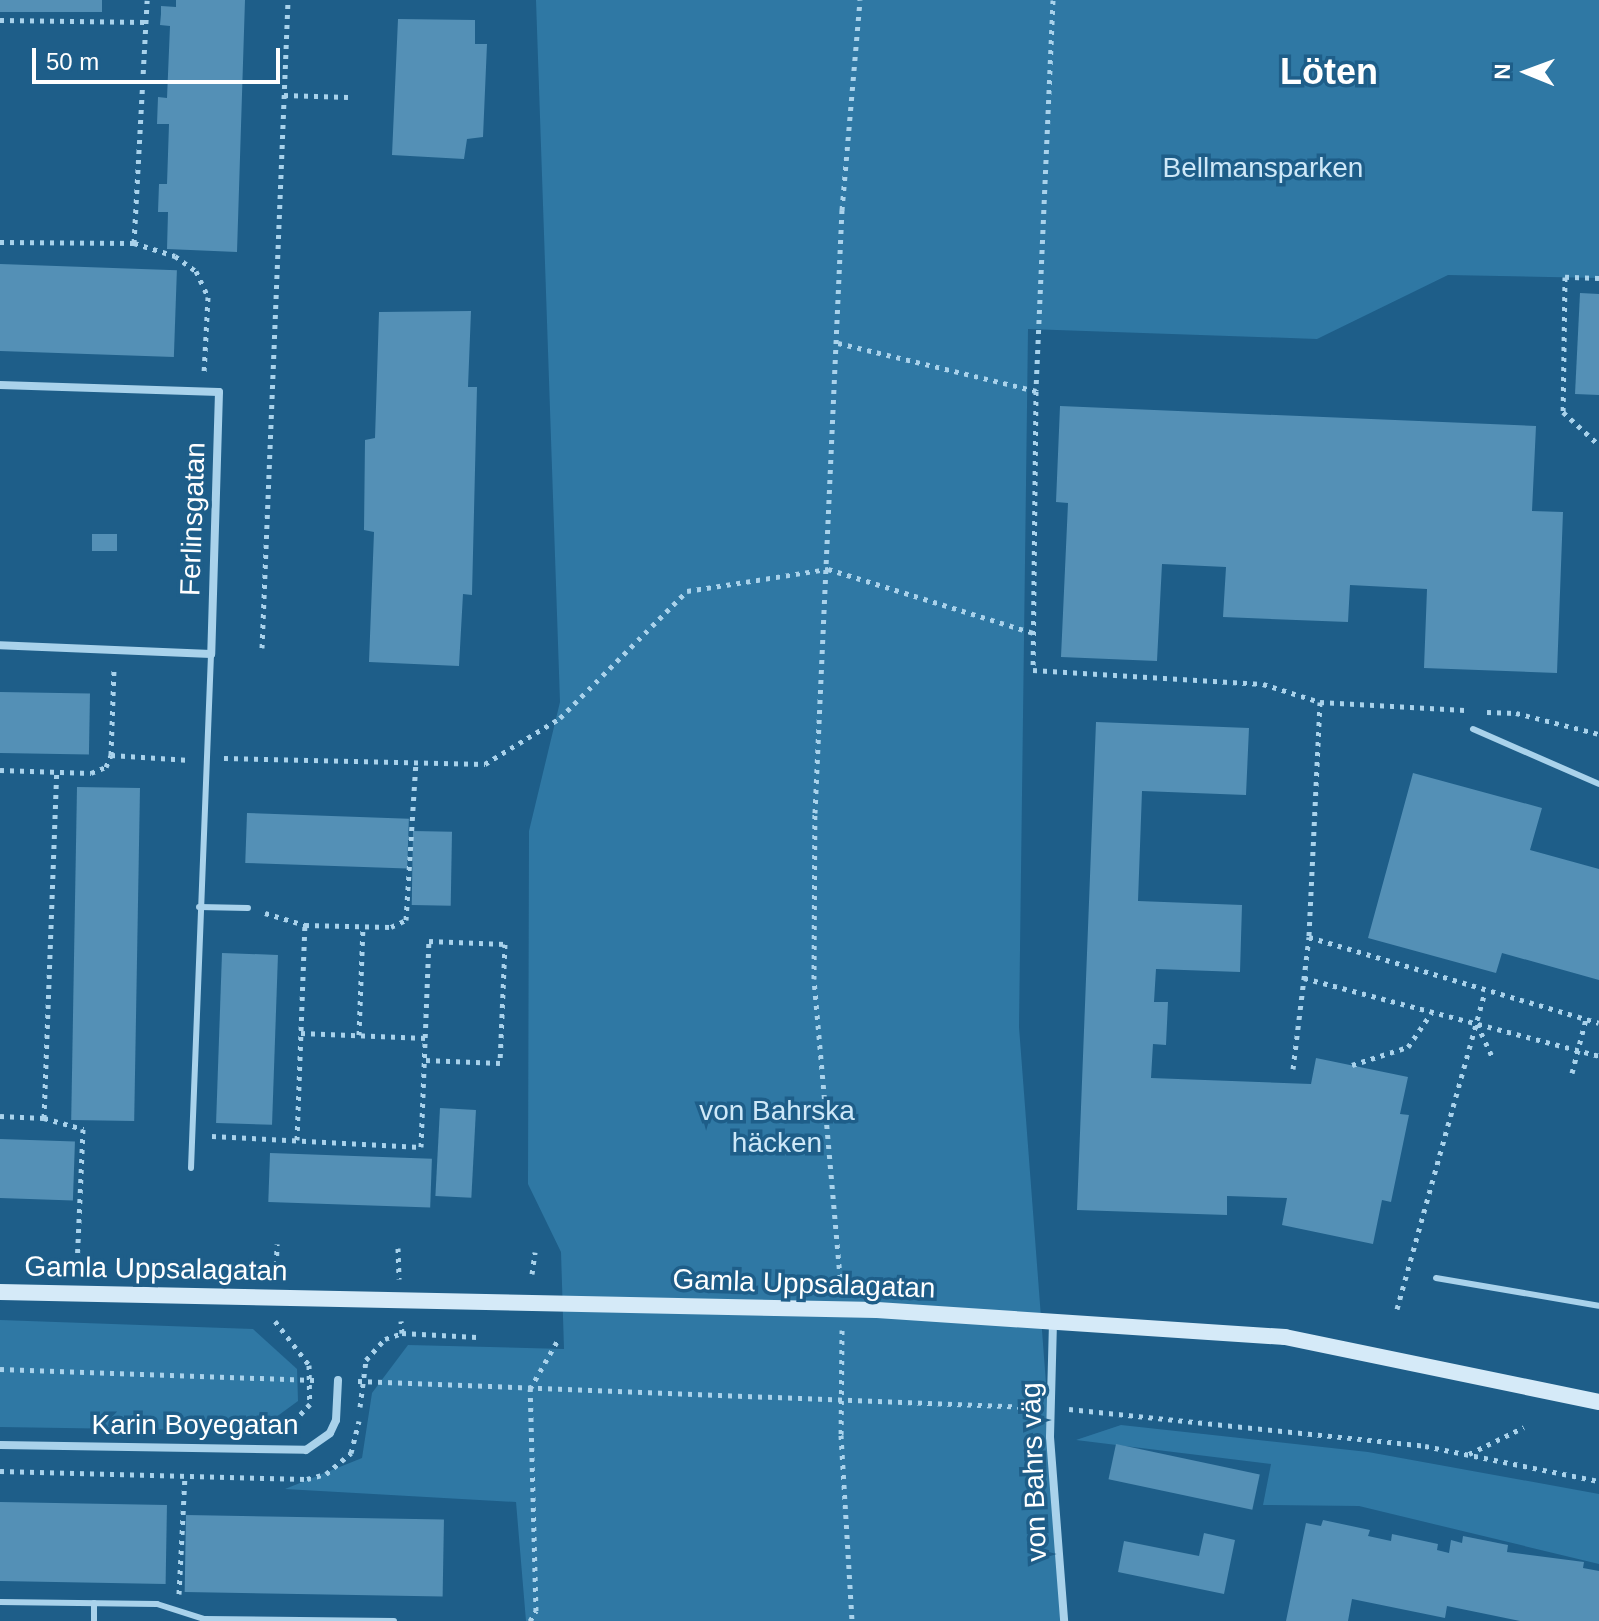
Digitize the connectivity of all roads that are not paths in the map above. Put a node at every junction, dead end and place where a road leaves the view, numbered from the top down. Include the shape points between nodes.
1 (0, 385) edge
2 (0, 645) edge
3 (211, 654) junction
4 (1473, 729) dead end
5 (1599, 784) edge
6 (199, 907) junction
7 (248, 908) road end
8 (191, 1168) dead end
9 (1436, 1278) dead end
10 (0, 1292) edge
11 (1599, 1306) edge
12 (1053, 1321) junction
13 (338, 1380) road end
14 (1599, 1402) edge
15 (0, 1445) edge
16 (0, 1602) edge
17 (94, 1603) junction
18 (94, 1621) edge
19 (358, 1621) edge
20 (394, 1621) edge
21 (1064, 1621) edge

1 - 3 street, Ferlinsgatan via 219,392
2 - 3 street
3 - 6 lane
4 - 5 lane
6 - 7 lane
6 - 8 lane
9 - 11 lane
10 - 12 street, Gamla Uppsalagatan via 842,1309
12 - 14 street, Gamla Uppsalagatan via 1285,1337
12 - 21 street, von Bahrs väg via 1050,1408
13 - 15 street, Karin Boyegatan via 336,1420 320,1443 306,1450
16 - 17 lane
17 - 18 lane
17 - 19 lane via 157,1604 204,1619
19 - 20 lane

